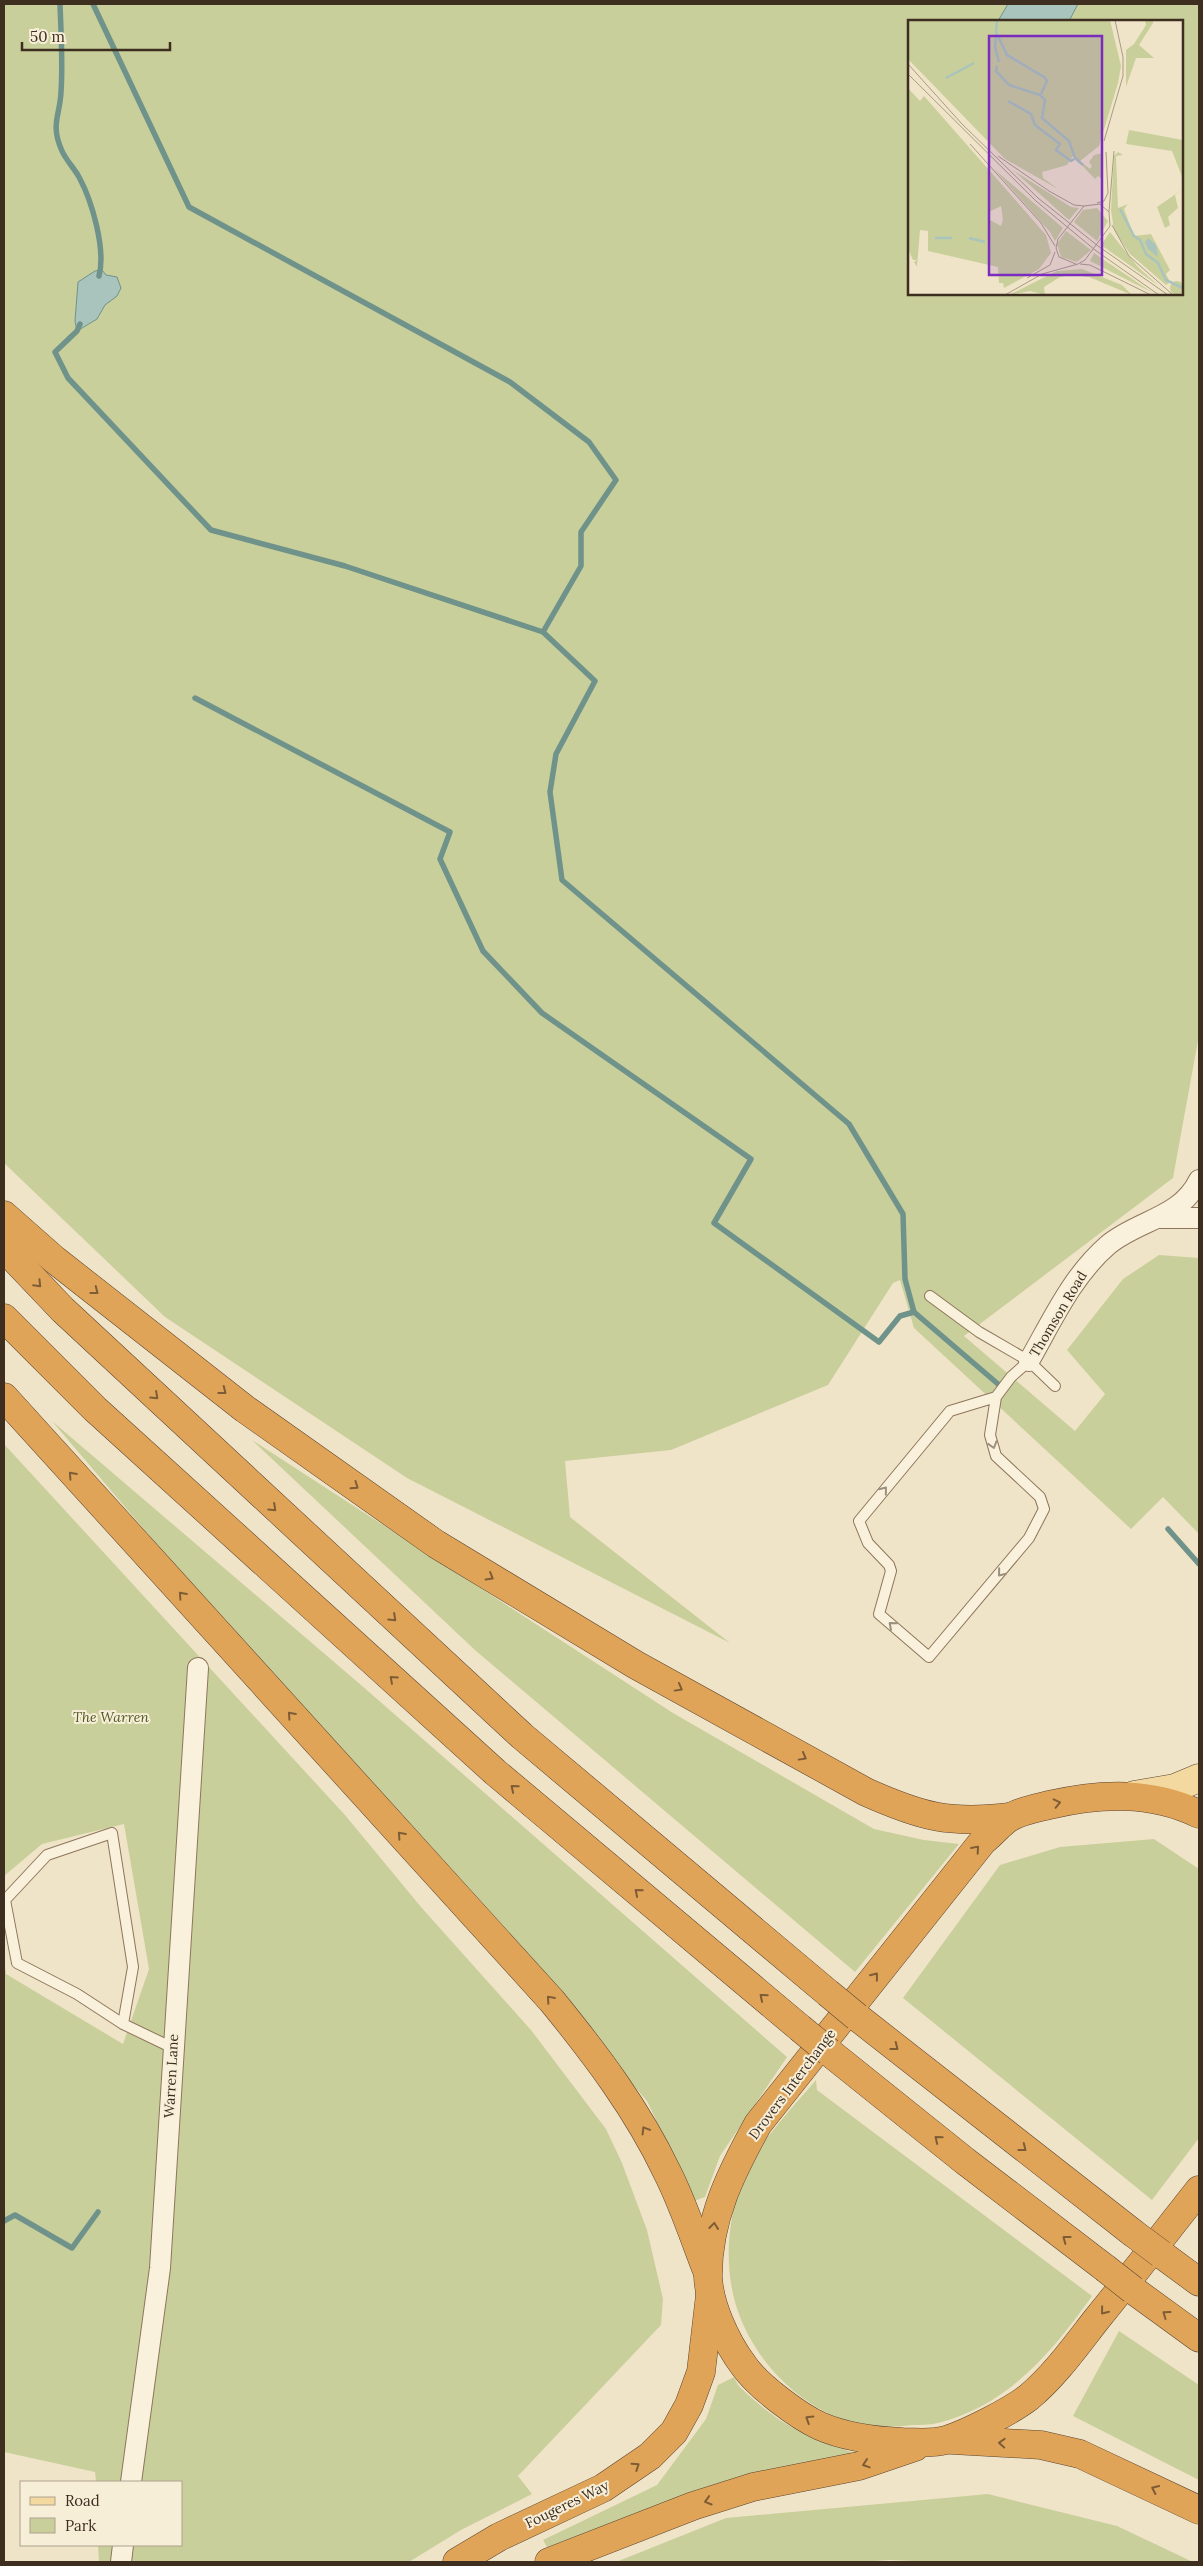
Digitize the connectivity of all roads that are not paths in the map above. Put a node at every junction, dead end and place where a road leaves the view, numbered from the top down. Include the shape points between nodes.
1 (1199, 1180) edge
2 (4, 1215) edge
3 (1162, 1218) junction
4 (1199, 1218) edge
5 (4, 1248) edge
6 (930, 1296) dead end
7 (4, 1318) edge
8 (1029, 1361) junction
9 (1055, 1386) dead end
10 (996, 1397) junction
11 (4, 1398) edge
12 (198, 1668) dead end
13 (1199, 1778) edge
14 (1134, 1795) junction
15 (1199, 1814) edge
16 (1010, 1817) junction
17 (123, 2024) junction
18 (173, 2048) junction
19 (1199, 2190) edge
20 (1199, 2282) edge
21 (709, 2284) junction
22 (1199, 2338) edge
23 (937, 2441) junction
24 (131, 2481) edge
25 (1199, 2510) edge
26 (123, 2546) edge
27 (121, 2562) edge
28 (457, 2562) edge
29 (549, 2562) edge

1 - 3 street, Thomson Road via 1194,1191
2 -> 16 highway via 55,1260 261,1420 436,1544 628,1660 866,1792 902,1808 944,1820 973,1822
3 - 4 street, Thomson Road
3 - 8 street, Thomson Road via 1133,1229 1109,1244 1087,1266
5 -> 20 highway, bridge via 63,1310 260,1496 522,1736 828,1993
6 - 8 lane via 979,1332
22 -> 7 highway, bridge via 965,2161 829,2052 494,1772 102,1415
8 - 9 lane
8 - 10 lane
10 -> 10 lane via 990,1436 996,1456 1040,1497 1044,1509 1029,1538 929,1657 880,1614 891,1571 868,1543 859,1521 950,1412
21 -> 11 highway via 660,2158 622,2092 589,2047 552,2001
12 - 18 street, Warren Lane
13 - 14 main road via 1175,1788
14 - 15 highway, Drovers Interchange via 1180,1805
16 -> 14 highway, Drovers Interchange via 1068,1801
21 -> 16 highway, Drovers Interchange via 715,2217 731,2173 758,2124 962,1866
17 - 17 lane via 77,1994 17,1963 5,1900 47,1855 112,1834 133,1967
17 - 18 lane
18 - 24 street, Warren Lane via 160,2268
19 -> 23 highway, Drovers Interchange via 1058,2369 1028,2398 978,2426
23 -> 21 highway, Drovers Interchange via 888,2441 854,2436 820,2426 781,2401 744,2367 727,2337
28 -> 21 highway, Fougeres Way via 500,2537 603,2488 650,2456 674,2432 689,2405 701,2372
25 -> 23 highway via 1080,2454 1041,2445
23 -> 29 highway via 859,2466 753,2487 692,2506
26 - 27 street

